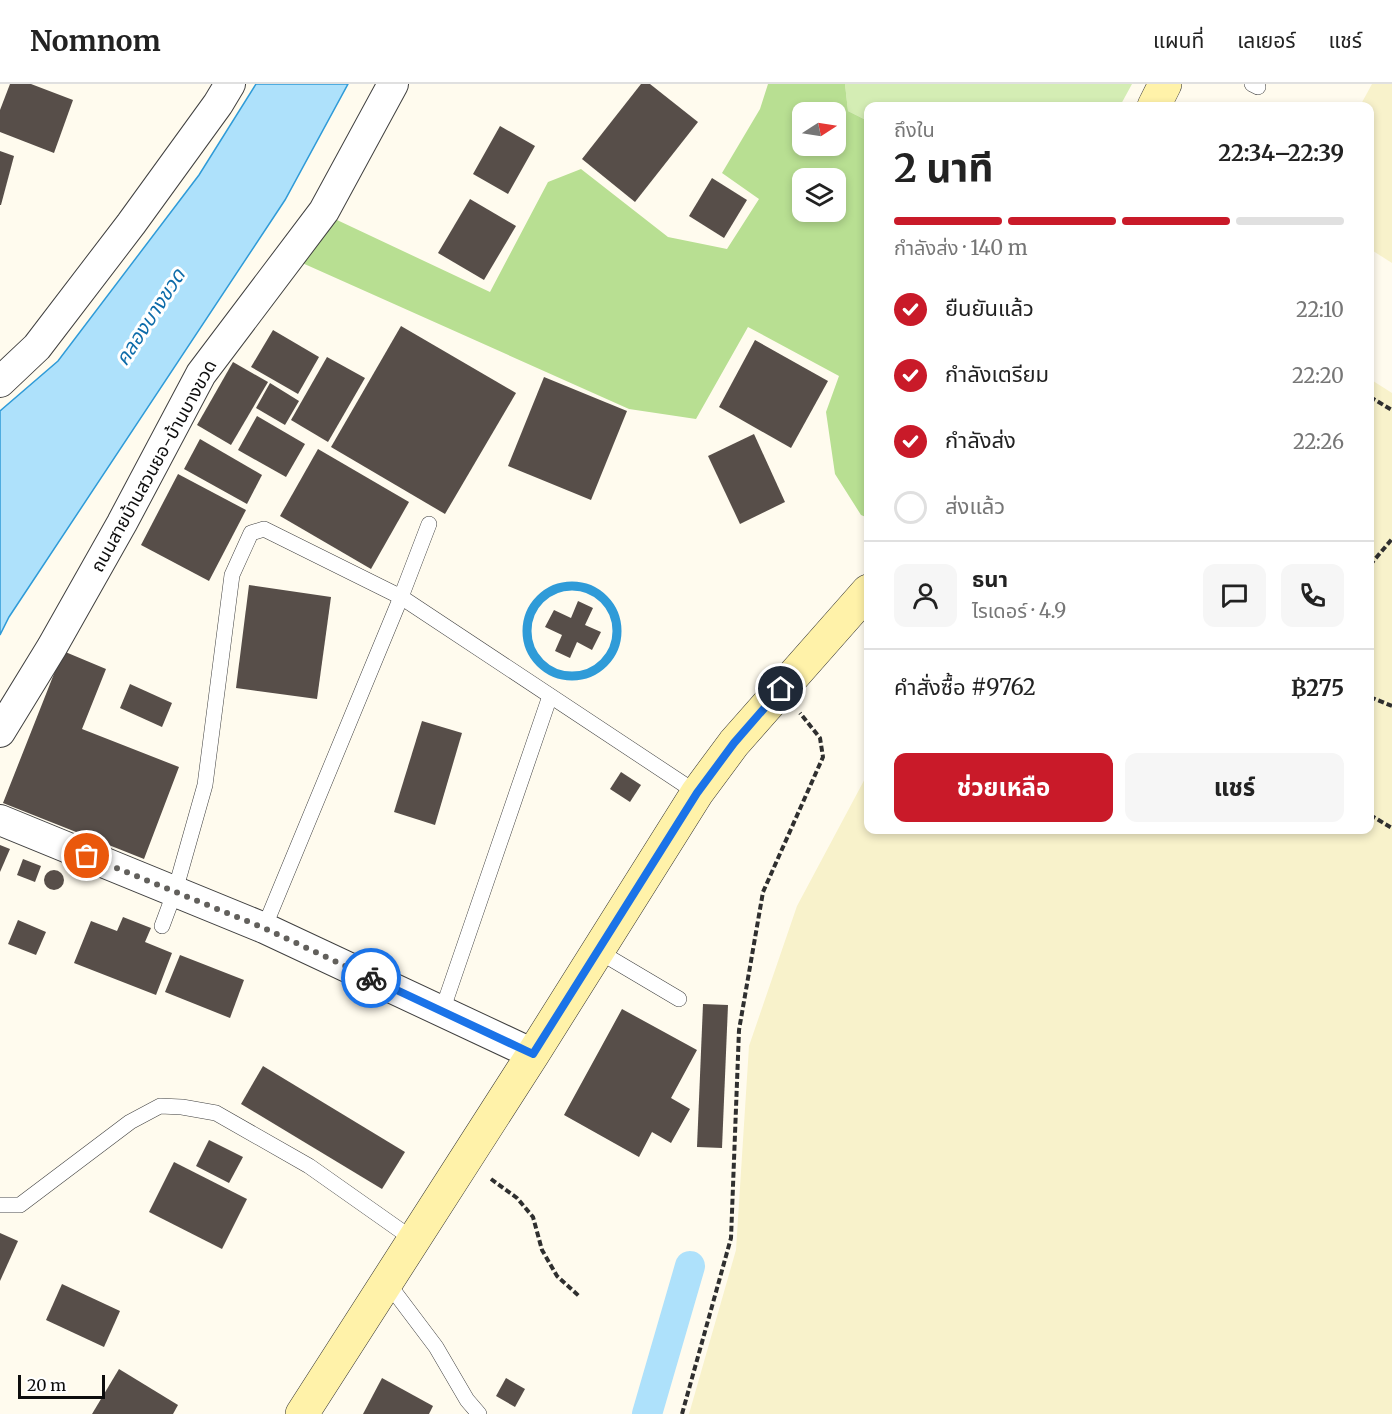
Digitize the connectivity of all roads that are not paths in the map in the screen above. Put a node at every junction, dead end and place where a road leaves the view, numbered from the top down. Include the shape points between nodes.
1 (230, 84) edge
2 (393, 84) edge
3 (1165, 84) edge
4 (1156, 102) edge
5 (0, 382) edge
6 (429, 524) dead end
7 (864, 596) edge
8 (401, 597) junction
9 (550, 696) junction
10 (0, 732) edge
11 (697, 793) junction
12 (0, 820) edge
13 (175, 891) junction
14 (162, 926) dead end
15 (264, 928) junction
16 (598, 951) junction
17 (679, 999) dead end
18 (441, 1011) junction
19 (533, 1054) junction
20 (0, 1205) edge
21 (414, 1240) junction
22 (387, 1282) junction
23 (302, 1414) edge
24 (479, 1414) edge

1 - 5 street via 37,347
2 - 10 street, ถนนสายบ้านสวนยอ-บ้านบางขวด via 324,211 201,374 122,523
3 - 4 main road
6 - 8 lane
7 - 11 main road via 734,743
8 - 9 lane
8 - 13 lane via 264,529 251,533 232,574 205,785
8 - 15 lane
9 - 11 lane
9 - 18 lane
11 - 16 main road
12 - 13 street
13 - 14 lane
13 - 15 street
15 - 18 street
16 - 17 lane
16 - 19 main road
18 - 19 street
19 - 21 main road
20 - 21 lane via 20,1205 130,1122 160,1107 182,1107 216,1113 309,1166
21 - 22 main road
22 - 23 main road
22 - 24 lane via 436,1347

